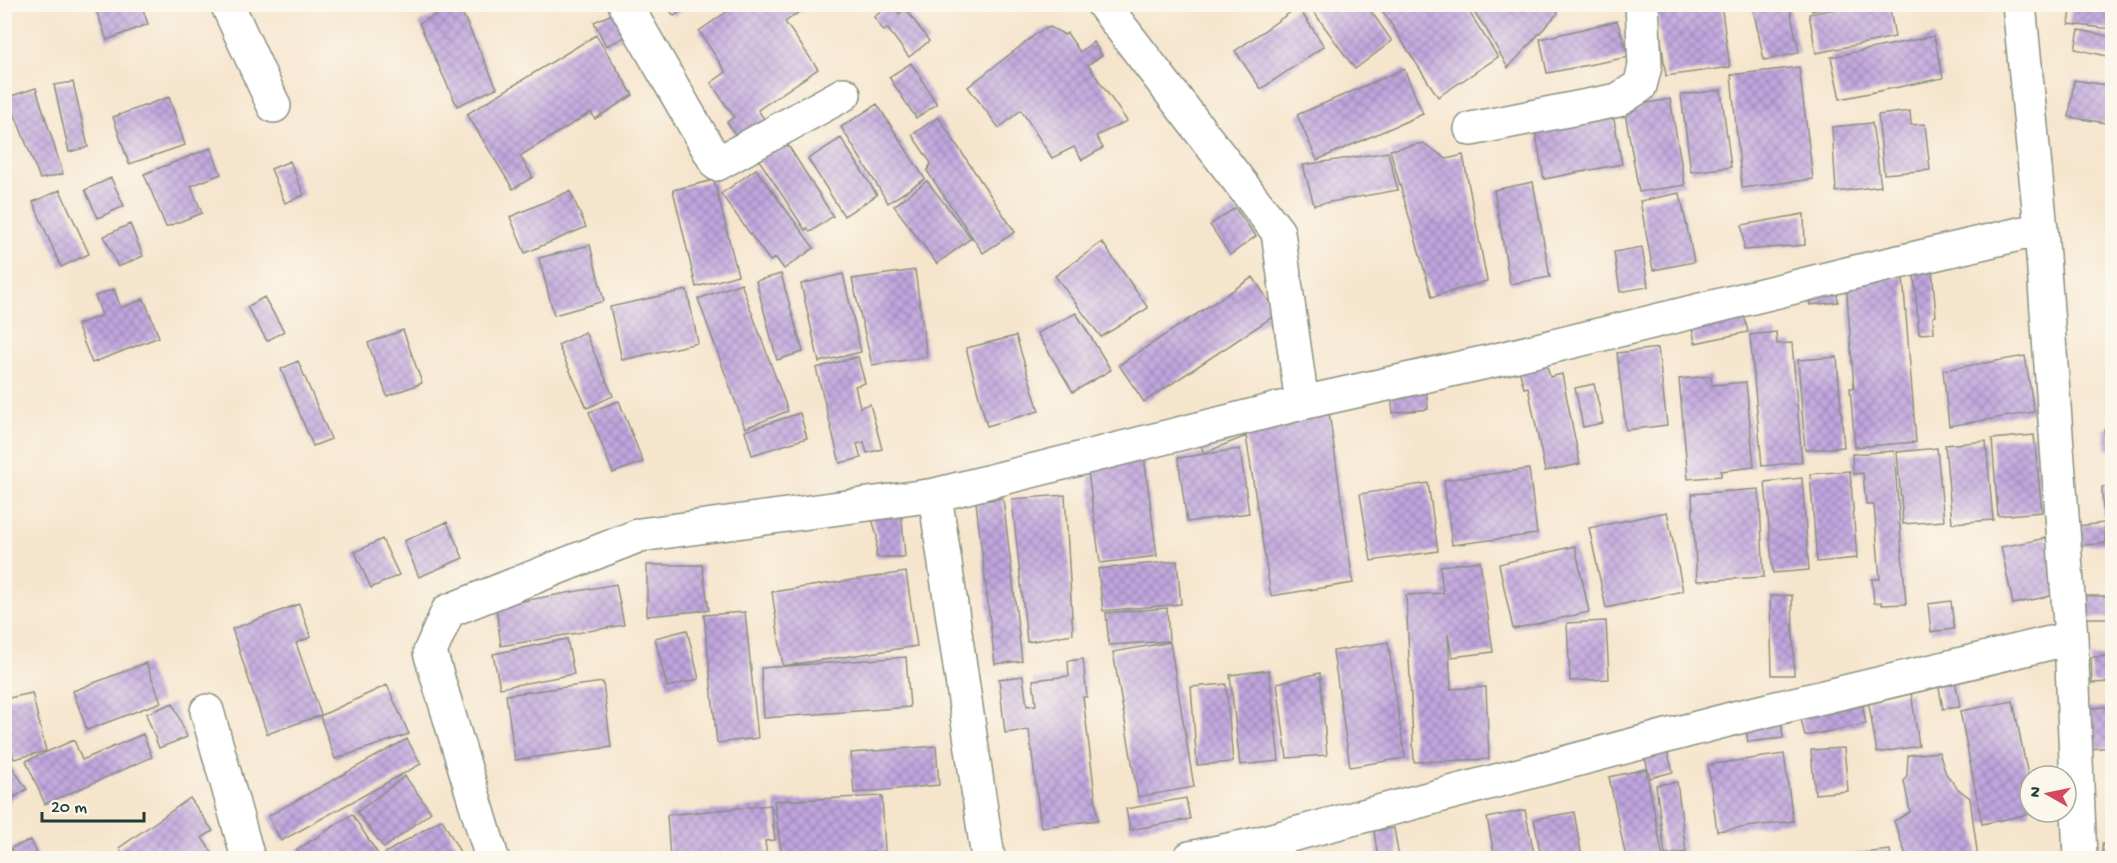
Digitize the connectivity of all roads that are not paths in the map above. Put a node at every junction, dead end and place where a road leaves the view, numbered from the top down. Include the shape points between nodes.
1 (227, 4) edge
2 (625, 4) edge
3 (1103, 4) edge
4 (1642, 4) edge
5 (2019, 4) edge
6 (844, 94) dead end
7 (274, 106) dead end
8 (1471, 129) dead end
9 (2041, 230) junction
10 (1302, 403) junction
11 (935, 495) junction
12 (2071, 638) junction
13 (207, 711) dead end
14 (248, 858) edge
15 (492, 858) edge
16 (988, 858) edge
17 (1190, 858) edge
18 (2080, 858) edge

1 - 7 street
2 - 6 street via 717,164
3 - 10 street via 1278,232
4 - 8 street via 1645,66 1640,86 1618,100
5 - 9 street
9 - 10 street
9 - 12 street
10 - 11 street
11 - 15 street via 640,535 448,611 430,652
11 - 16 street
12 - 17 street via 1739,717 1253,846
12 - 18 street
13 - 14 street

